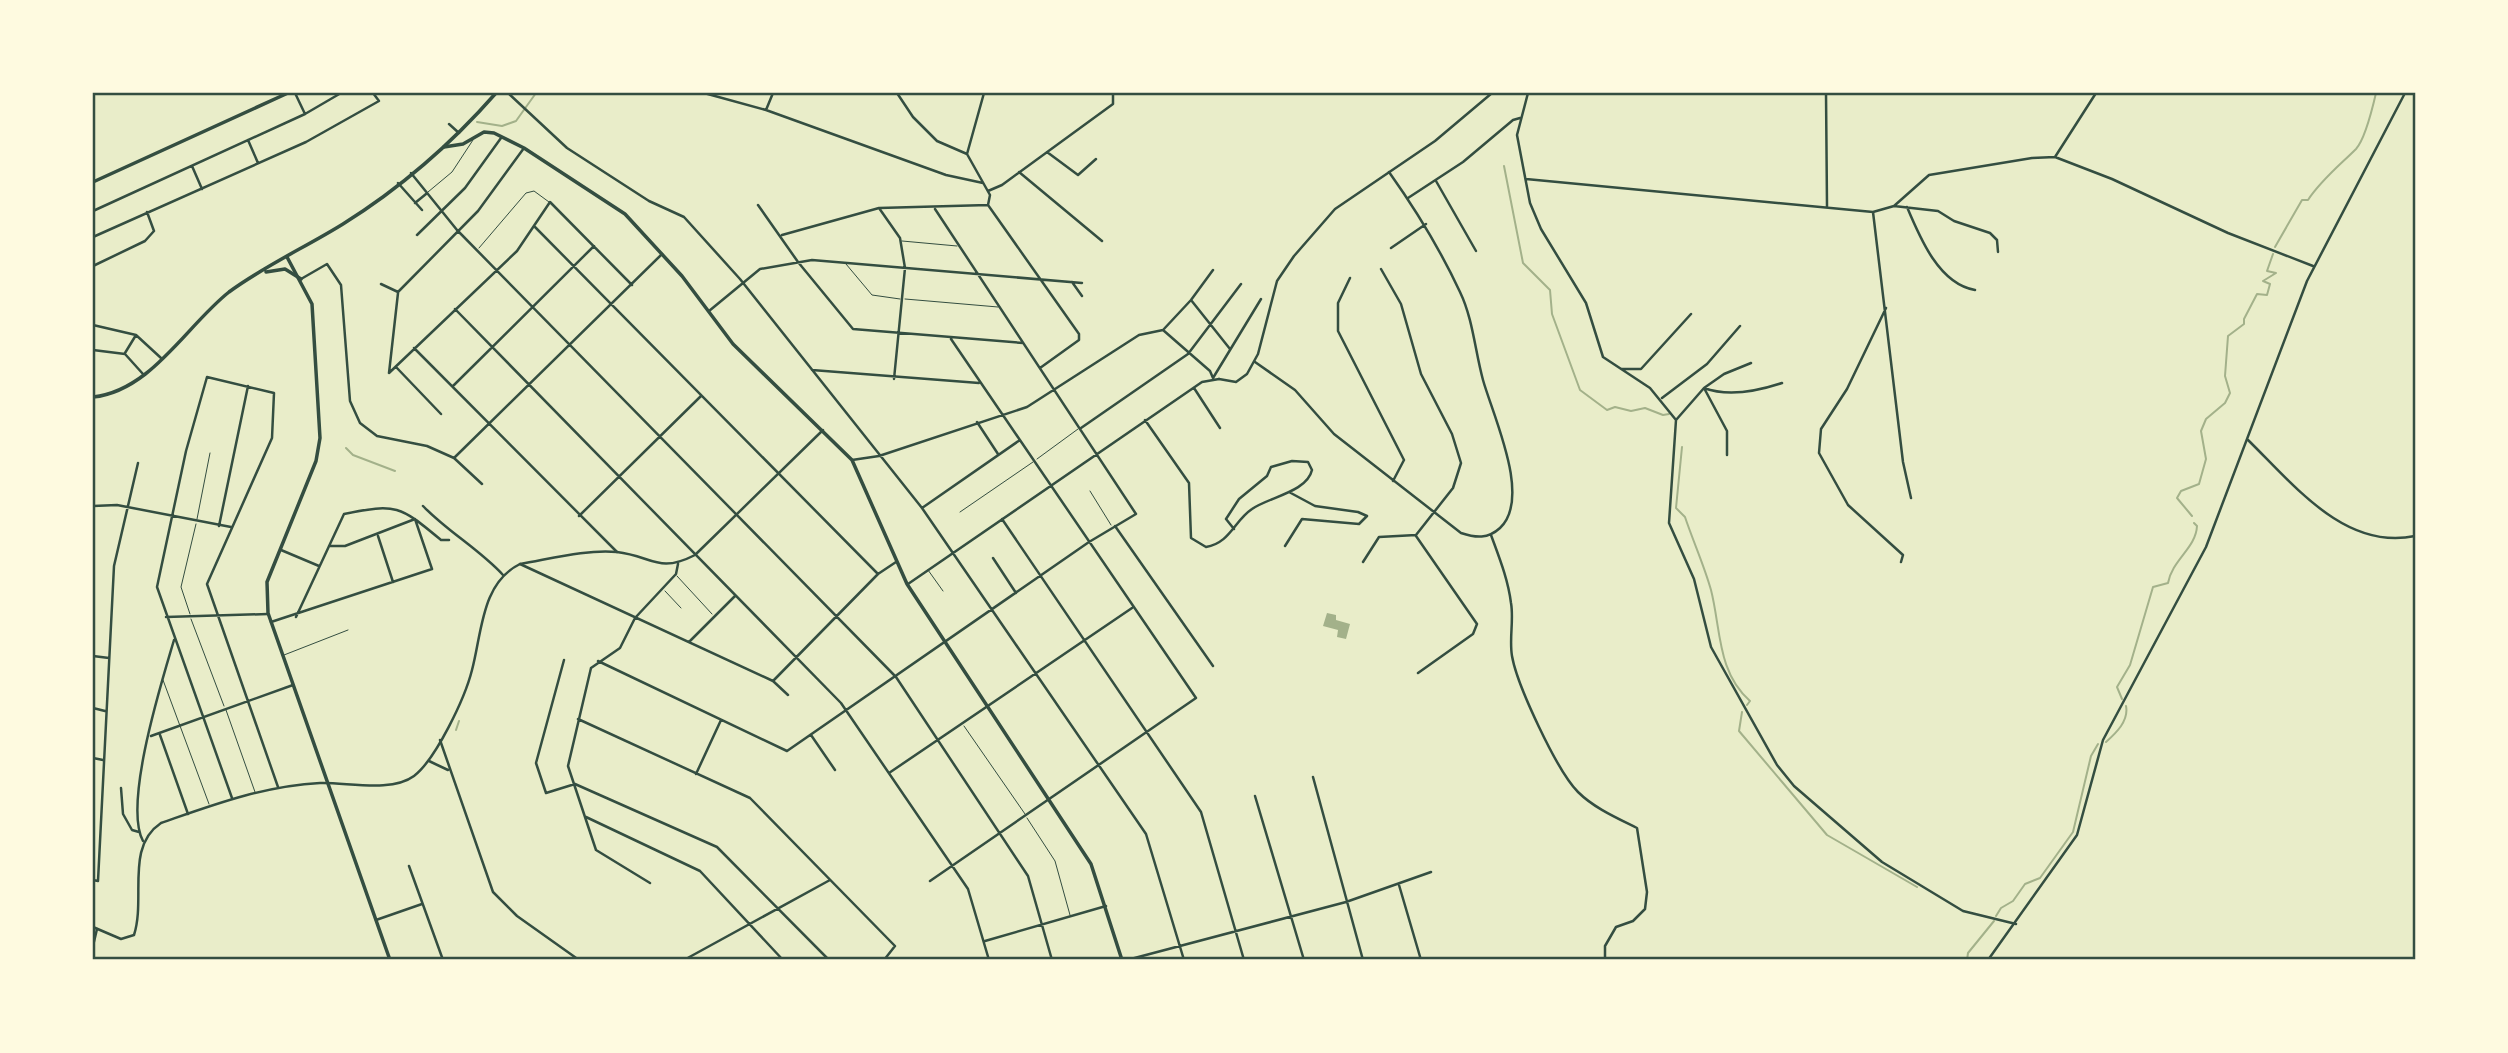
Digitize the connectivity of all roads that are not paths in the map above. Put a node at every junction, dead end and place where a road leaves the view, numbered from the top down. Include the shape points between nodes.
1 (288, 93) edge
2 (295, 93) edge
3 (341, 93) edge
4 (373, 93) edge
5 (496, 93) edge
6 (508, 93) edge
7 (705, 93) edge
8 (772, 93) edge
9 (897, 93) edge
10 (985, 93) edge
11 (1113, 93) edge
12 (1492, 93) edge
13 (1528, 93) edge
14 (1826, 93) edge
15 (2096, 93) edge
16 (2406, 93) edge
17 (2415, 94) edge
18 (766, 110) junction
19 (305, 114) junction
20 (1520, 118) junction
21 (449, 124) dead end
22 (458, 134) junction
23 (475, 136) junction
24 (502, 136) junction
25 (248, 141) junction
26 (444, 146) junction
27 (524, 148) junction
28 (1047, 152) junction
29 (967, 154) junction
30 (2055, 157) junction
31 (1096, 159) dead end
32 (259, 164) junction
33 (192, 166) junction
34 (1019, 172) junction
35 (1389, 172) junction
36 (411, 173) junction
37 (1526, 179) junction
38 (1436, 181) junction
39 (93, 182) edge
40 (398, 183) junction
41 (983, 183) junction
42 (202, 189) junction
43 (988, 191) junction
44 (427, 194) junction
45 (1408, 198) junction
46 (550, 202) junction
47 (415, 203) junction
48 (758, 205) dead end
49 (988, 205) junction
50 (1827, 206) junction
51 (1894, 206) junction
52 (1907, 207) junction
53 (879, 208) junction
54 (935, 209) junction
55 (422, 210) dead end
56 (93, 211) edge
57 (147, 212) junction
58 (442, 212) junction
59 (1873, 212) junction
60 (1426, 225) junction
61 (534, 226) junction
62 (457, 230) junction
63 (417, 235) dead end
64 (782, 235) junction
65 (93, 237) edge
66 (900, 240) junction
67 (1102, 241) dead end
68 (594, 246) junction
69 (959, 246) junction
70 (1391, 248) dead end
71 (477, 250) junction
72 (1476, 251) dead end
73 (1998, 252) dead end
74 (663, 254) junction
75 (287, 257) junction
76 (798, 262) junction
77 (845, 262) junction
78 (2313, 266) junction
79 (93, 267) edge
80 (573, 267) junction
81 (905, 268) junction
82 (1381, 269) dead end
83 (497, 270) junction
84 (1213, 270) dead end
85 (261, 274) junction
86 (977, 274) junction
87 (1350, 278) dead end
88 (301, 279) junction
89 (1038, 279) junction
90 (1072, 282) junction
91 (1082, 283) dead end
92 (381, 284) dead end
93 (1241, 284) dead end
94 (632, 285) junction
95 (1975, 290) dead end
96 (398, 292) junction
97 (1082, 296) dead end
98 (902, 299) junction
99 (1261, 299) dead end
100 (1191, 300) junction
101 (612, 305) junction
102 (534, 307) junction
103 (1000, 307) junction
104 (1886, 308) junction
105 (455, 309) junction
106 (709, 311) junction
107 (1692, 314) dead end
108 (1210, 324) junction
109 (93, 325) edge
110 (1740, 326) dead end
111 (1163, 330) junction
112 (899, 333) junction
113 (136, 335) junction
114 (951, 339) junction
115 (1023, 344) junction
116 (571, 345) junction
117 (493, 347) junction
118 (414, 348) junction
119 (1230, 349) junction
120 (93, 350) edge
121 (125, 354) junction
122 (1188, 354) junction
123 (161, 358) junction
124 (1255, 362) junction
125 (1751, 363) dead end
126 (396, 367) junction
127 (1040, 368) junction
128 (1619, 369) junction
129 (812, 370) junction
130 (144, 374) junction
131 (1213, 378) junction
132 (894, 379) junction
133 (980, 383) junction
134 (1782, 383) dead end
135 (248, 386) junction
136 (453, 386) junction
137 (530, 386) junction
138 (1194, 388) junction
139 (1704, 388) junction
140 (1056, 389) junction
141 (702, 396) junction
142 (93, 398) edge
143 (1662, 398) junction
144 (441, 414) dead end
145 (1004, 416) junction
146 (1676, 420) junction
147 (1145, 421) junction
148 (977, 422) junction
149 (489, 425) junction
150 (1081, 428) junction
151 (1220, 428) dead end
152 (823, 430) junction
153 (660, 435) junction
154 (1020, 440) junction
155 (2248, 440) junction
156 (210, 453) dead end
157 (998, 454) junction
158 (1097, 454) junction
159 (1727, 455) dead end
160 (879, 456) junction
161 (454, 458) junction
162 (852, 460) junction
163 (1034, 461) junction
164 (138, 463) dead end
165 (778, 475) junction
166 (620, 476) junction
167 (1393, 481) junction
168 (482, 484) dead end
169 (1051, 485) junction
170 (1090, 491) dead end
171 (1289, 492) junction
172 (1911, 498) dead end
173 (93, 506) edge
174 (423, 506) dead end
175 (127, 507) junction
176 (922, 508) junction
177 (960, 512) dead end
178 (736, 514) junction
179 (1434, 514) junction
180 (172, 516) junction
181 (579, 516) junction
182 (415, 519) junction
183 (1002, 519) junction
184 (196, 522) junction
185 (219, 526) junction
186 (232, 527) junction
187 (1114, 527) junction
188 (1234, 529) junction
189 (377, 534) junction
190 (1416, 535) junction
191 (1491, 536) junction
192 (2415, 536) edge
193 (449, 540) dead end
194 (1089, 542) junction
195 (329, 546) junction
196 (1285, 546) dead end
197 (281, 550) junction
198 (617, 552) junction
199 (954, 552) junction
200 (695, 555) junction
201 (993, 558) dead end
202 (895, 562) junction
203 (1363, 562) dead end
204 (1901, 562) dead end
205 (520, 564) junction
206 (678, 564) junction
207 (319, 566) junction
208 (928, 570) junction
209 (676, 574) junction
210 (503, 575) junction
211 (878, 575) junction
212 (1041, 578) junction
213 (393, 582) junction
214 (907, 584) junction
215 (663, 589) junction
216 (943, 592) dead end
217 (1017, 594) junction
218 (735, 596) junction
219 (681, 608) dead end
220 (1132, 608) junction
221 (992, 611) junction
222 (268, 614) junction
223 (216, 615) junction
224 (190, 616) junction
225 (715, 616) junction
226 (836, 616) junction
227 (166, 617) junction
228 (296, 617) junction
229 (635, 618) junction
230 (271, 622) junction
231 (348, 630) dead end
232 (174, 640) junction
233 (689, 642) junction
234 (1084, 642) junction
235 (945, 644) junction
236 (282, 655) junction
237 (93, 656) edge
238 (797, 656) junction
239 (109, 658) junction
240 (564, 660) dead end
241 (598, 662) junction
242 (1213, 666) dead end
243 (1418, 673) dead end
244 (1035, 675) junction
245 (896, 677) junction
246 (163, 678) junction
247 (773, 681) junction
248 (293, 685) junction
249 (788, 695) dead end
250 (248, 702) junction
251 (986, 707) junction
252 (93, 708) edge
253 (226, 710) junction
254 (847, 710) junction
255 (105, 711) junction
256 (203, 718) junction
257 (578, 719) junction
258 (720, 720) junction
259 (962, 724) junction
260 (181, 726) junction
261 (1147, 732) junction
262 (159, 733) junction
263 (811, 735) junction
264 (150, 736) junction
265 (440, 740) junction
266 (937, 741) junction
267 (93, 758) edge
268 (103, 760) junction
269 (428, 761) junction
270 (1098, 766) junction
271 (448, 770) junction
272 (835, 770) dead end
273 (889, 773) junction
274 (696, 774) junction
275 (1313, 777) dead end
276 (329, 783) junction
277 (575, 784) junction
278 (121, 788) dead end
279 (278, 788) junction
280 (255, 792) junction
281 (1255, 796) dead end
282 (232, 798) junction
283 (1049, 799) junction
284 (210, 806) junction
285 (188, 814) junction
286 (1025, 815) junction
287 (584, 816) junction
288 (139, 832) junction
289 (1001, 832) junction
290 (143, 841) junction
291 (93, 844) edge
292 (99, 846) junction
293 (952, 865) junction
294 (410, 866) dead end
295 (1431, 872) dead end
296 (93, 880) edge
297 (830, 880) junction
298 (930, 881) dead end
299 (650, 883) dead end
300 (1399, 885) junction
301 (1346, 902) junction
302 (423, 903) junction
303 (1106, 906) junction
304 (778, 909) junction
305 (1291, 916) junction
306 (1070, 917) junction
307 (376, 920) junction
308 (2015, 924) junction
309 (749, 925) junction
310 (1042, 926) junction
311 (95, 928) edge
312 (1235, 930) junction
313 (984, 942) junction
314 (93, 946) edge
315 (1180, 946) junction
316 (577, 959) edge
317 (390, 960) edge
318 (443, 960) edge
319 (684, 960) edge
320 (783, 960) edge
321 (829, 960) edge
322 (884, 960) edge
323 (989, 960) edge
324 (1052, 960) edge
325 (1124, 960) edge
326 (1184, 960) edge
327 (1244, 960) edge
328 (1304, 960) edge
329 (1363, 960) edge
330 (1421, 960) edge
331 (1605, 960) edge
332 (1988, 960) edge

1 - 39 main road
2 - 19 street
3 - 19 street
4 - 32 street via 379,101
5 - 22 main road
6 - 129 street via 567,148 649,201 684,217
7 - 18 street
8 - 18 street
9 - 29 street via 937,141
10 - 29 street
11 - 28 street via 1113,104
12 - 35 street via 1442,136
13 - 20 street
14 - 50 street
15 - 30 street
16 - 17 lane
16 - 78 street
18 - 41 street via 946,175
19 - 25 street
20 - 37 street via 1517,135
20 - 38 street
21 - 22 street
22 - 26 main road
23 - 24 main road via 484,132
23 - 26 main road via 453,147
23 - 44 lane via 452,172
24 - 27 main road
24 - 58 street
25 - 32 street
25 - 33 street
26 - 36 main road
27 - 62 street via 478,211
27 - 74 main road via 625,214
28 - 31 street via 1078,175
28 - 34 street
29 - 41 street
30 - 51 street via 1929,175
30 - 78 street
32 - 42 street
33 - 42 street
33 - 56 street
34 - 43 street
34 - 67 street
35 - 45 street
35 - 124 street via 1335,209 1284,270 1272,292
36 - 40 main road
36 - 44 street
37 - 50 street
37 - 128 street via 1535,216 1592,314 1598,350
38 - 45 street
38 - 72 street
40 - 47 street
40 - 75 main road via 346,222
41 - 43 street
42 - 57 street
43 - 49 street
44 - 47 street
44 - 58 street
45 - 60 street
46 - 61 street
46 - 68 street
46 - 71 lane via 534,191 526,193
47 - 55 street
48 - 64 street
49 - 54 street
49 - 89 street
50 - 59 street
51 - 52 street
51 - 59 street
52 - 73 street via 1938,211 1990,233 1997,240
52 - 95 street via 1948,276 1960,287
53 - 54 street
53 - 64 street
53 - 66 street
54 - 69 street
57 - 65 street
57 - 79 street via 154,231 145,241
58 - 62 street
58 - 63 street
59 - 104 street
60 - 70 street
60 - 191 street via 1462,295 1508,459 1513,504 1504,525
61 - 80 street
61 - 83 street
62 - 71 street
62 - 96 street
64 - 76 street
66 - 69 lane
66 - 81 street
68 - 80 street
68 - 94 street
69 - 86 street
71 - 83 street
74 - 94 street
74 - 106 main road
75 - 85 main road
75 - 88 main road
76 - 77 street
76 - 106 street via 760,269
76 - 112 street via 853,329
77 - 81 street
77 - 98 lane via 872,295
78 - 155 street
80 - 101 street
80 - 102 street
81 - 86 street
81 - 98 street
82 - 179 street via 1401,304 1421,374 1452,434 1461,463 1453,488
83 - 102 street
83 - 105 street
84 - 100 street
85 - 88 main road via 285,269
85 - 123 main road via 230,292
86 - 89 street
86 - 103 street
87 - 167 street via 1338,303 1338,331 1404,460
88 - 161 street via 327,264 341,285 350,401 360,423 377,436 427,446
88 - 197 main road via 312,304 320,438 316,461
89 - 90 street
89 - 127 street via 1079,334 1079,340
90 - 91 street
90 - 97 street
92 - 96 street
93 - 108 street
94 - 101 street
96 - 126 street via 389,373
98 - 103 lane
98 - 112 street
99 - 119 street
100 - 108 street
100 - 111 street
101 - 116 street
101 - 141 street
102 - 116 street
102 - 117 street
103 - 115 street
104 - 172 street
104 - 204 street via 1847,390 1821,429 1819,453 1848,505 1903,555
105 - 117 street
105 - 118 street
106 - 152 main road via 733,344
107 - 128 street via 1641,369
108 - 119 street
108 - 122 street
109 - 113 street
110 - 143 street via 1707,364
111 - 122 street
111 - 140 street via 1139,335
112 - 114 street
112 - 132 street
113 - 121 street
113 - 123 street
114 - 115 street
114 - 133 street
115 - 127 street
116 - 137 street
116 - 153 street
117 - 136 street
117 - 137 street
118 - 126 street
118 - 136 street
119 - 131 street
120 - 121 street
121 - 130 street
122 - 131 street
122 - 150 street
123 - 130 main road
124 - 131 street via 1236,382
124 - 167 street via 1295,390 1334,434
125 - 139 street
126 - 144 street
127 - 140 street
128 - 143 street
129 - 132 street
129 - 160 street
130 - 142 main road via 127,387
131 - 138 street
132 - 133 street
133 - 145 street
134 - 139 street via 1734,392
135 - 180 street via 207,377
135 - 185 street
135 - 186 street via 274,393 272,438
136 - 149 street
137 - 149 street
137 - 166 street
138 - 147 street
138 - 151 street
139 - 146 street
139 - 159 street via 1727,431
140 - 145 street
140 - 150 street
141 - 153 street
141 - 165 street
143 - 146 street
145 - 148 street
145 - 154 street
146 - 308 street via 1669,523 1694,579 1711,647 1777,765 1794,786 1882,862 1963,911
147 - 158 street
147 - 188 street via 1189,483 1191,538 1206,547 1214,546
148 - 157 street
148 - 160 street
149 - 161 street
149 - 181 street
150 - 158 street
150 - 163 lane
152 - 162 main road
152 - 165 street
153 - 166 street
153 - 178 street
154 - 157 street
154 - 163 street
155 - 192 street via 2329,515 2378,538
155 - 308 street via 2197,566 2103,740 2077,835
156 - 184 lane
157 - 176 street
158 - 169 street
158 - 187 street via 1136,514
160 - 162 street
160 - 176 street
161 - 168 street
162 - 202 main road
163 - 169 street
163 - 177 lane
164 - 175 street
165 - 178 street
165 - 211 street
166 - 181 street
166 - 200 street
167 - 179 street
169 - 183 street
169 - 194 street
170 - 187 lane
171 - 188 street via 1251,509
171 - 188 street via 1312,475 1308,462 1271,467 1226,519
171 - 196 street via 1315,506 1367,516 1359,524 1302,519
173 - 175 street
174 - 210 street
175 - 180 street
175 - 239 street via 114,566
176 - 199 street
178 - 200 street
178 - 226 street
179 - 190 street
179 - 191 street via 1461,533
180 - 184 street
180 - 227 street via 157,587
181 - 198 street
182 - 189 street
182 - 193 street via 441,540
182 - 195 street via 394,507 344,514
182 - 213 street via 432,569
183 - 199 street
183 - 212 street
184 - 185 street
184 - 224 lane via 181,587
185 - 186 street
186 - 223 street via 207,584
187 - 194 street
187 - 242 street
189 - 195 street
189 - 213 street
190 - 203 street via 1379,537
190 - 243 street via 1477,624 1473,634
191 - 331 street via 1506,575 1512,604 1511,653 1527,699 1577,791 1637,828 1646,909 1616,927 1605,946
194 - 212 street
194 - 220 street
195 - 207 street
197 - 207 street
197 - 222 main road via 266,587
198 - 205 street
198 - 206 street via 651,564
199 - 208 street
199 - 221 street
200 - 206 street
200 - 218 street
201 - 217 street
202 - 211 street
202 - 214 main road
205 - 210 street
205 - 229 street
206 - 209 street
207 - 228 street
208 - 214 street
208 - 216 lane
209 - 215 street
209 - 225 lane
210 - 265 street via 490,594 467,688
211 - 226 street
212 - 217 street
212 - 234 street
213 - 228 street
214 - 235 main road
215 - 219 lane
215 - 229 street
217 - 221 street
218 - 225 street
218 - 238 street
220 - 234 street
220 - 261 street via 1196,698
221 - 235 street
221 - 244 street
222 - 223 street
222 - 230 main road
223 - 224 street
223 - 250 street
224 - 227 street
224 - 253 lane
225 - 233 street
226 - 238 street
226 - 245 street
227 - 232 street
228 - 230 street
229 - 233 street
229 - 241 street via 620,648
230 - 236 main road
231 - 236 lane
232 - 246 street
232 - 256 street
233 - 247 street
234 - 244 street
234 - 261 street
235 - 245 street
235 - 251 main road
236 - 248 main road
237 - 239 street
238 - 247 street
238 - 254 street
239 - 255 street
240 - 277 street via 536,763 546,793
241 - 257 street via 591,668
241 - 258 street
244 - 251 street
244 - 270 street
245 - 254 street
245 - 266 street
246 - 260 lane
246 - 264 street
247 - 249 street
248 - 250 street
248 - 276 main road
250 - 253 street
250 - 279 street
251 - 259 street
251 - 283 main road
252 - 255 street
253 - 256 street
253 - 280 lane
254 - 263 street
254 - 273 street
255 - 268 street
256 - 260 street
256 - 282 street
257 - 274 street
257 - 277 street via 568,766
258 - 263 street via 787,751
258 - 274 street
259 - 266 street
259 - 286 lane
260 - 262 street
260 - 284 lane
261 - 270 street
261 - 312 street via 1201,813
262 - 264 street
262 - 285 street
263 - 272 street
264 - 288 street via 138,788
265 - 269 street
265 - 271 street
266 - 273 street
266 - 289 street
267 - 268 street
268 - 292 street
269 - 271 street
269 - 276 street via 416,775 399,783
270 - 283 street
270 - 315 street via 1146,834
271 - 316 street via 493,892 517,916
273 - 293 street
274 - 297 street via 750,798
275 - 301 street
276 - 279 street
276 - 307 main road
277 - 287 street
277 - 304 street via 717,847
278 - 288 street via 123,814 132,830
279 - 280 street
280 - 282 street
281 - 305 street
282 - 284 street
283 - 286 street
283 - 303 main road via 1091,864
284 - 285 street
285 - 290 street via 161,823
286 - 289 street
286 - 306 lane via 1055,861
287 - 299 street via 596,850
287 - 309 street via 700,871
288 - 290 street
289 - 293 street
289 - 310 street via 1028,876
290 - 311 street via 136,928 130,939
291 - 292 street
292 - 296 street via 98,881
293 - 298 street
293 - 313 street via 968,889
294 - 302 street
295 - 300 street
297 - 304 street
297 - 322 street via 895,946
300 - 301 street
300 - 330 street
301 - 305 street
301 - 329 street
302 - 307 street
302 - 318 street
303 - 306 street
303 - 325 main road
304 - 309 street
304 - 321 street
305 - 312 street
305 - 328 street
306 - 310 street
307 - 317 main road
308 - 332 street
309 - 319 street
309 - 320 street
310 - 313 street
310 - 324 street
311 - 314 street
312 - 315 street
312 - 327 street
313 - 323 street
315 - 325 street
315 - 326 street

